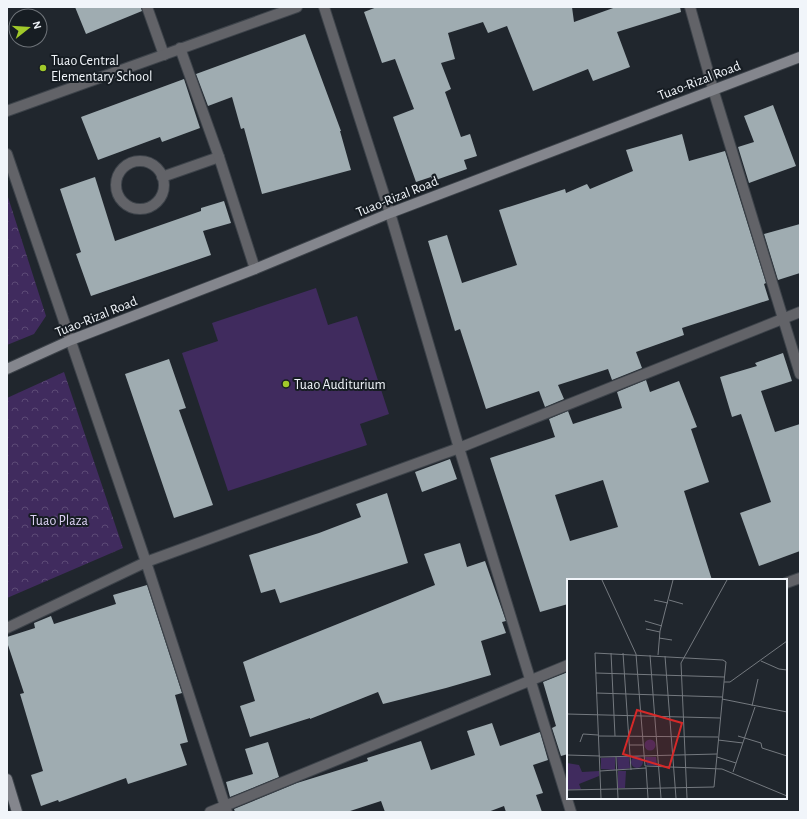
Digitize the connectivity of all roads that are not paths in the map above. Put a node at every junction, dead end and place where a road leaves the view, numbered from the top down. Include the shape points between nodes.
1 (147, 7) edge
2 (297, 7) edge
3 (324, 7) edge
4 (690, 7) edge
5 (180, 48) junction
6 (164, 55) junction
7 (800, 57) edge
8 (713, 90) junction
9 (7, 111) edge
10 (7, 154) edge
11 (219, 157) junction
12 (162, 178) junction
13 (390, 213) junction
14 (255, 269) junction
15 (800, 312) edge
16 (784, 318) junction
17 (71, 340) junction
18 (7, 369) edge
19 (800, 374) edge
20 (459, 448) junction
21 (146, 562) junction
22 (800, 578) edge
23 (787, 584) edge
24 (7, 628) edge
25 (567, 665) edge
26 (529, 679) junction
27 (7, 780) edge
28 (226, 809) edge
29 (17, 812) edge
30 (210, 812) edge
31 (571, 812) edge

1 - 6 street
2 - 5 street
3 - 13 street
4 - 8 street
5 - 6 street
5 - 11 street
6 - 9 street
7 - 8 main road, Tuao-Rizal Road
8 - 13 main road, Tuao-Rizal Road
8 - 16 street
10 - 17 street
11 - 12 street
11 - 14 street
12 - 12 street via 152,165 144,162 130,164 123,168 117,177 118,194 128,206 144,209 161,196
13 - 14 main road, Tuao-Rizal Road
13 - 20 street
14 - 17 main road, Tuao-Rizal Road
15 - 16 street
16 - 19 street
16 - 20 street
17 - 18 main road, Tuao-Rizal Road
17 - 21 street
20 - 21 street
20 - 26 street
21 - 24 street
21 - 28 street
22 - 23 street
25 - 26 street
26 - 28 street
26 - 31 street
27 - 29 main road
28 - 30 street

